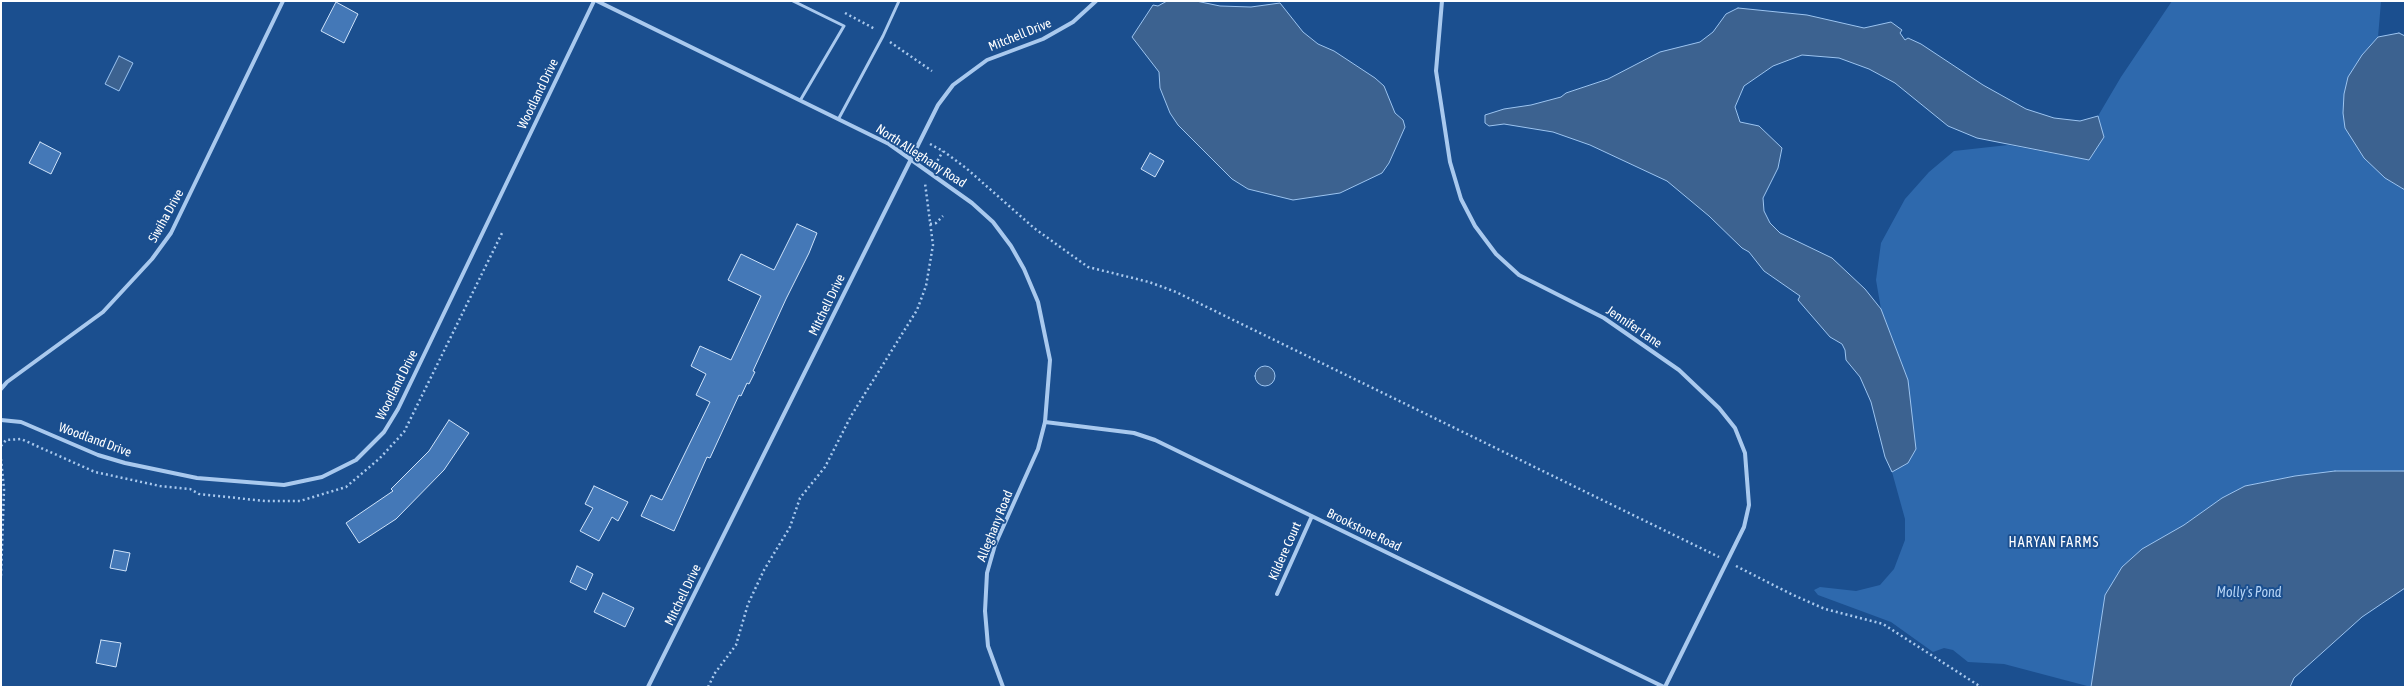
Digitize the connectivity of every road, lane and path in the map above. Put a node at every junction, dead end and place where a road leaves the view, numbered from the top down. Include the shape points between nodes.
1 (283, 1) edge
2 (594, 1) edge
3 (597, 1) edge
4 (793, 1) edge
5 (899, 1) edge
6 (1096, 1) edge
7 (1442, 1) edge
8 (801, 99) junction
9 (839, 118) junction
10 (920, 140) junction
11 (943, 151) junction
12 (911, 159) junction
13 (931, 172) junction
14 (943, 216) dead end
15 (930, 224) junction
16 (503, 231) dead end
17 (1, 389) edge
18 (1, 420) edge
19 (1045, 422) junction
20 (1, 446) edge
21 (1, 458) edge
22 (1312, 516) junction
23 (1727, 561) junction
24 (1, 576) edge
25 (1277, 594) dead end
26 (648, 687) edge
27 (708, 687) edge
28 (1003, 687) edge
29 (1665, 687) edge
30 (1981, 687) edge

1 - 17 street, Siwiha Drive via 171,232 152,259 103,312
2 - 18 street, Woodland Drive via 398,409 384,432 356,460 322,477 284,485 197,478 125,463 98,455 21,422
3 - 8 street, North Alleghany Road
4 - 8 lane via 844,26
5 - 9 lane
6 - 10 street, Mitchell Drive via 1073,22 1043,39 987,60 953,85 938,105
7 - 23 street, Jennifer Lane via 1437,78 1450,162 1462,199 1475,226 1496,254 1519,275 1604,318 1666,362 1719,408 1734,428 1745,453 1749,505 1744,527
8 - 9 street, North Alleghany Road
9 - 12 street, North Alleghany Road via 889,144
10 - 11 path
10 - 12 street, Mitchell Drive
11 - 13 path
11 - 23 path via 984,183 1034,228 1088,267 1149,282 1176,292
12 - 13 street, North Alleghany Road
12 - 26 street, Mitchell Drive
13 - 15 path via 925,182
13 - 19 street, North Alleghany Road via 972,203 992,222 1011,246 1024,269 1038,302 1050,360
14 - 15 path via 936,223
15 - 27 path via 933,245 926,286 917,310 851,416 825,467 800,498 790,527 764,570 748,604 736,645
16 - 20 path via 404,432 380,458 346,487 300,501 265,501 200,494 190,489 160,486 95,472 21,439 6,440
19 - 22 street, Brookstone Road via 1134,433 1155,440
19 - 28 street, Alleghany Road via 1038,449 995,545 987,574 985,611 988,646
21 - 24 path via 4,510
22 - 25 street, Kildere Court
22 - 29 street, Brookstone Road
23 - 29 street, Jennifer Lane
23 - 30 path via 1792,596 1825,609 1883,624

